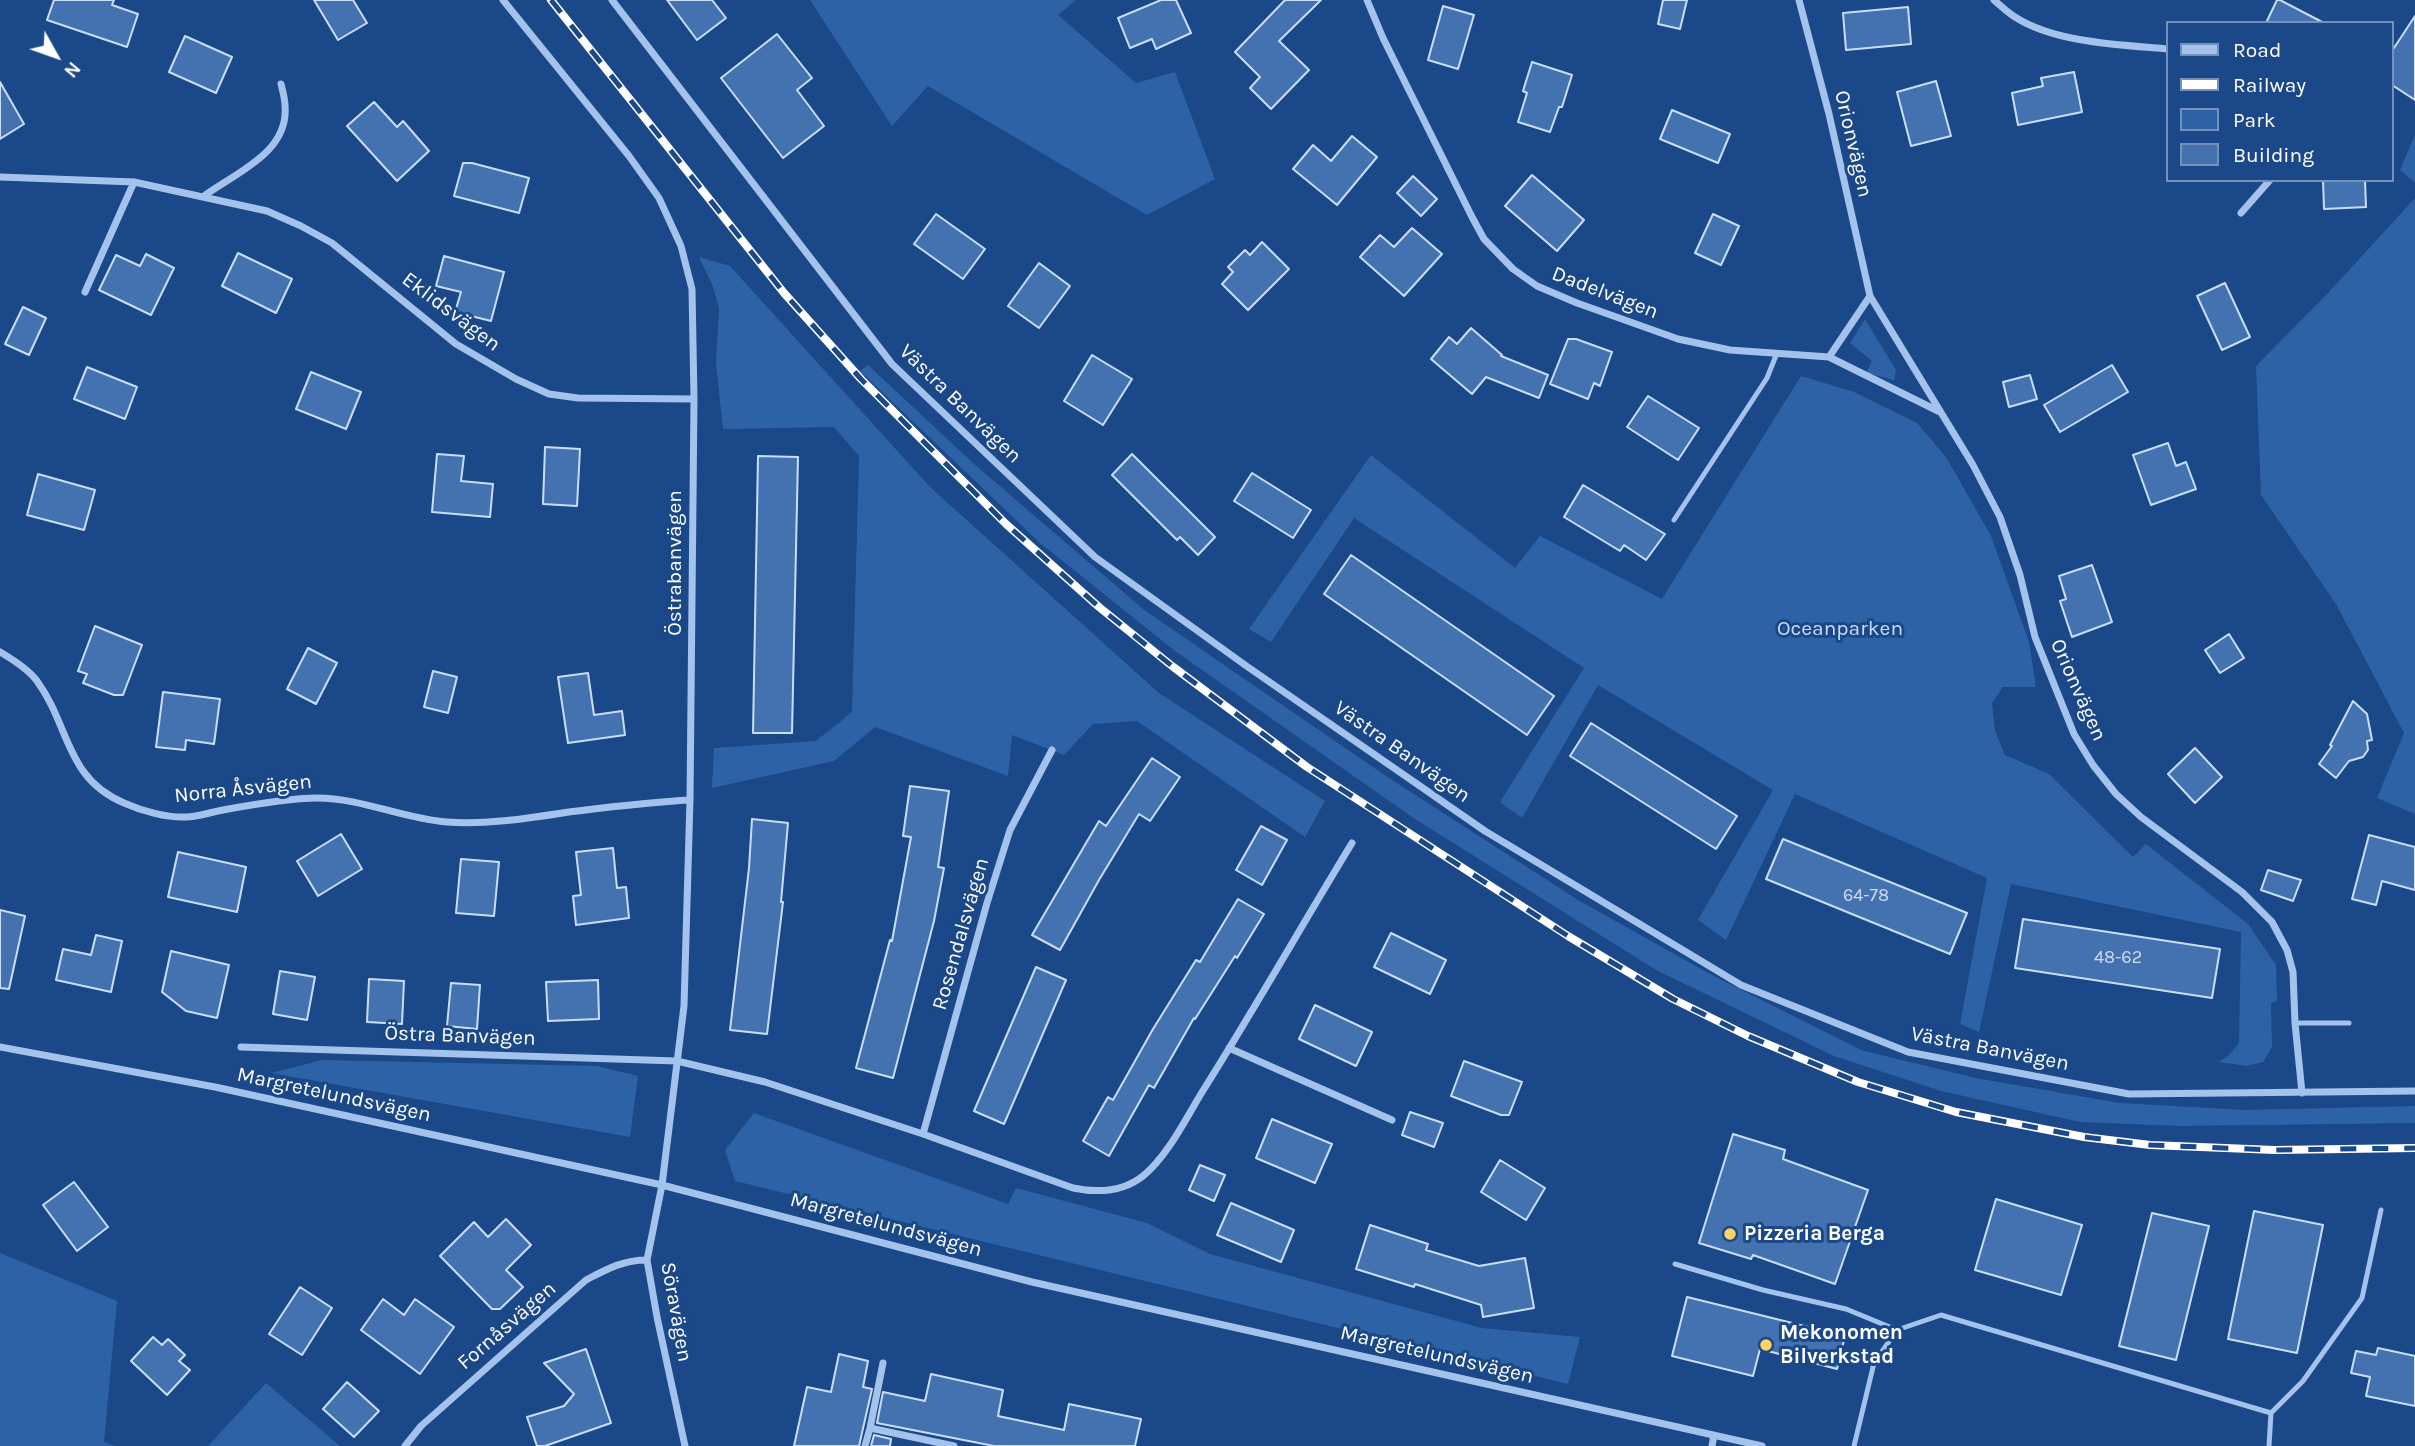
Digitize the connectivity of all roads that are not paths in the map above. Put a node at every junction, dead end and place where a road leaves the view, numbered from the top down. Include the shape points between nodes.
1 (503, 0) edge
2 (611, 0) edge
3 (1367, 0) edge
4 (1799, 0) edge
5 (1994, 0) edge
6 (2166, 49) edge
7 (281, 84) dead end
8 (0, 177) edge
9 (134, 182) junction
10 (2268, 182) edge
11 (204, 196) junction
12 (2241, 213) dead end
13 (85, 292) dead end
14 (1870, 296) junction
15 (1777, 353) junction
16 (1829, 357) junction
17 (694, 399) junction
18 (1940, 412) junction
19 (1674, 520) dead end
20 (0, 652) edge
21 (1052, 750) dead end
22 (690, 800) junction
23 (1352, 844) dead end
24 (2295, 1023) junction
25 (2349, 1023) dead end
26 (241, 1046) dead end
27 (0, 1047) edge
28 (1229, 1048) junction
29 (677, 1061) junction
30 (2415, 1091) edge
31 (2302, 1093) junction
32 (1392, 1120) dead end
33 (923, 1134) junction
34 (662, 1185) junction
35 (2381, 1209) dead end
36 (647, 1260) junction
37 (1675, 1264) dead end
38 (1896, 1330) junction
39 (883, 1363) dead end
40 (2271, 1413) junction
41 (870, 1428) junction
42 (1714, 1435) junction
43 (405, 1446) edge
44 (685, 1446) edge
45 (865, 1446) edge
46 (954, 1446) edge
47 (1712, 1446) edge
48 (1762, 1446) edge
49 (1854, 1446) edge
50 (2269, 1446) edge

1 - 17 street, Östrabanvägen via 629,156 671,222 692,289
2 - 31 street, Västra Banvägen via 892,364 1074,538 1245,666 1485,831 1741,985 1908,1052 2129,1094
3 - 15 street, Dadelvägen via 1472,217 1484,239 1513,268 1537,286 1678,339
4 - 14 street, Orionvägen
5 - 6 street via 2029,24 2073,38
7 - 11 street via 286,108 282,129 270,150
8 - 9 street, Eklidsvägen
9 - 11 street, Eklidsvägen
9 - 13 street
10 - 12 street
11 - 17 street, Eklidsvägen via 267,211 331,243 456,344 549,394
14 - 16 street
14 - 18 street, Orionvägen
15 - 16 street, Dadelvägen
15 - 19 lane via 1767,378
16 - 18 street, Dadelvägen
17 - 22 street, Östrabanvägen
18 - 24 street, Orionvägen via 2000,517 2035,637 2074,734 2116,794 2242,892 2272,922 2293,972
20 - 22 street, Norra Åsvägen via 36,679 83,773 123,803 156,813 186,817 315,798 449,822 516,820
21 - 33 street, Rosendalsvägen via 1010,830
22 - 29 street, Östrabanvägen via 684,1006
23 - 28 street
24 - 25 lane
24 - 31 street, Orionvägen
26 - 29 street, Östra Banvägen
27 - 34 street, Margretelundsvägen via 215,1087
28 - 32 street
28 - 33 street via 1160,1158 1133,1183 1115,1189 1093,1192 1073,1188
29 - 33 street via 765,1083
29 - 34 street, Östrabanvägen
30 - 31 street, Västra Banvägen
34 - 36 street, Söravägen
34 - 42 street, Margretelundsvägen via 1032,1282
35 - 40 lane via 2362,1298 2303,1381
36 - 43 street, Fornåsvägen via 615,1264 586,1280 421,1426
36 - 44 street, Söravägen
37 - 38 lane via 1846,1309
38 - 40 lane via 1941,1315
38 - 49 lane via 1874,1363
39 - 41 street
40 - 50 lane
41 - 45 street
41 - 46 street
42 - 47 street
42 - 48 street, Margretelundsvägen

